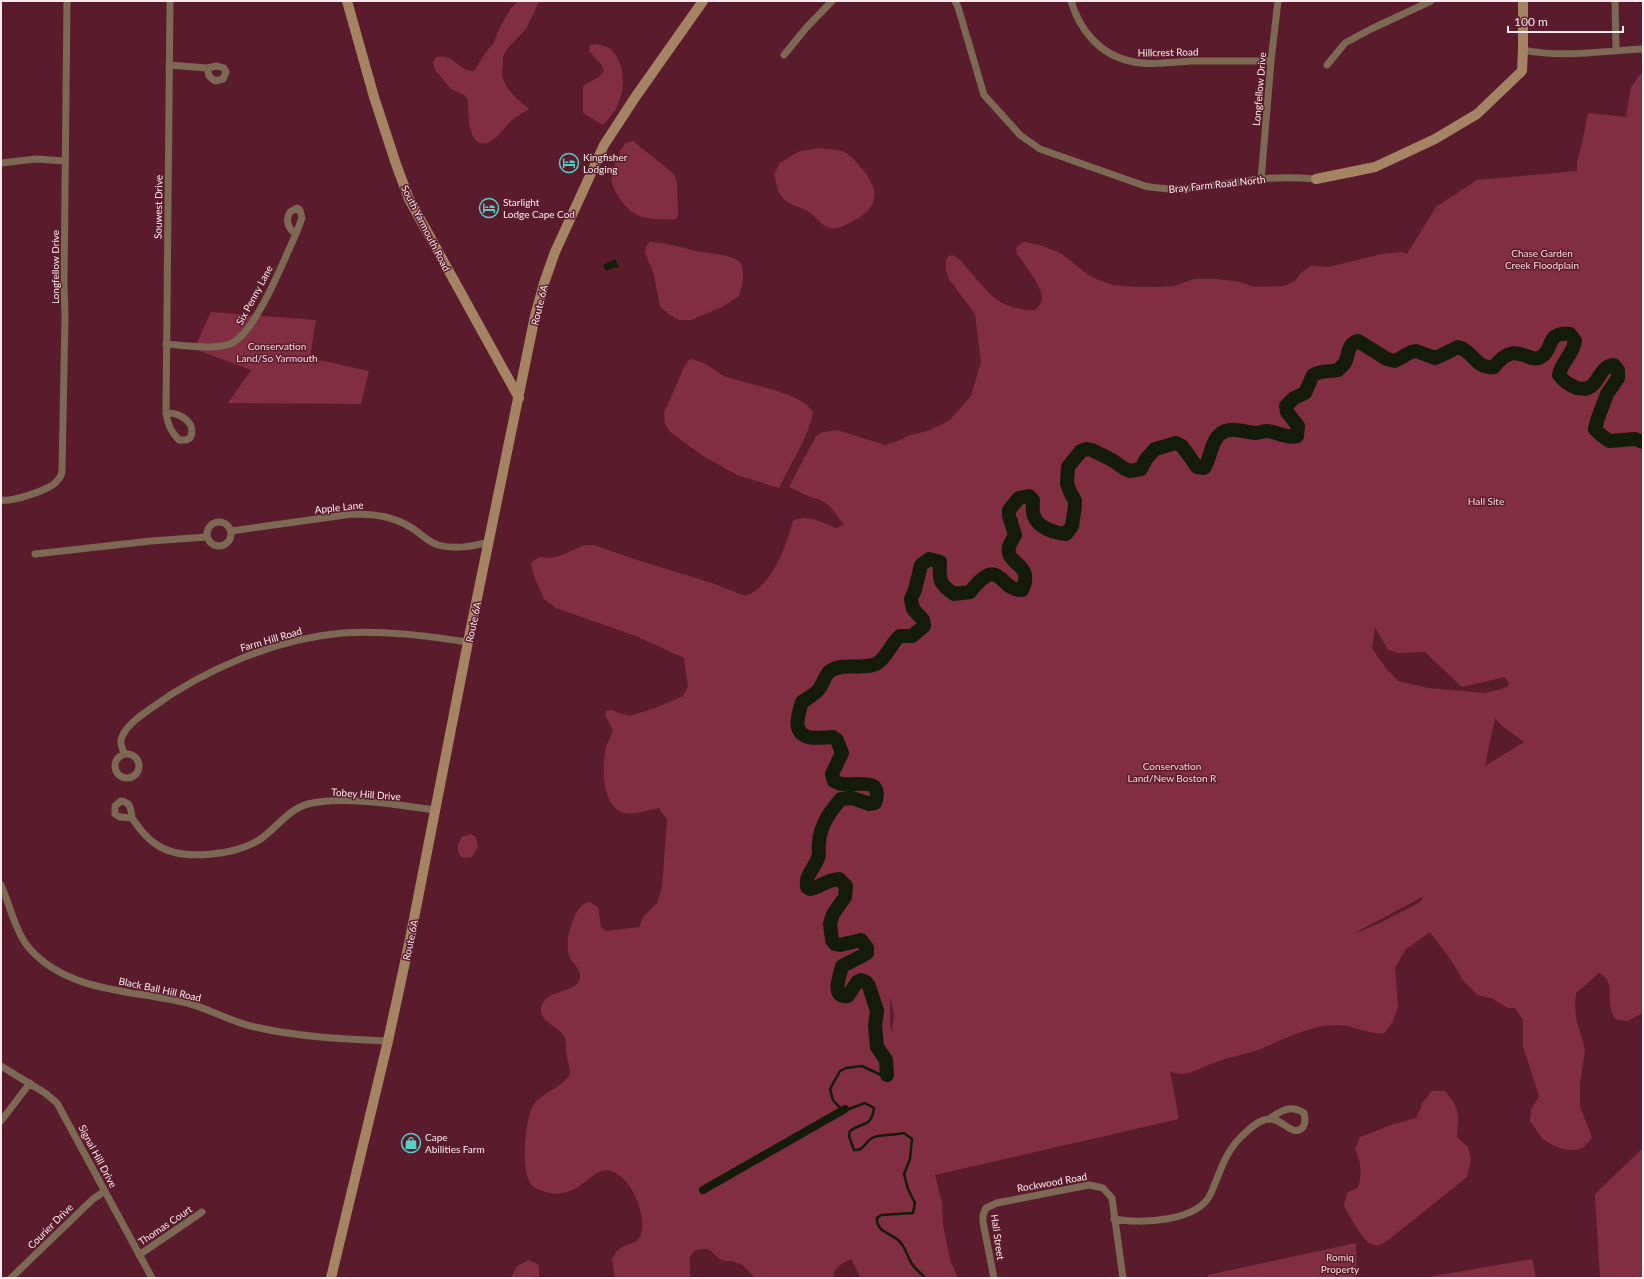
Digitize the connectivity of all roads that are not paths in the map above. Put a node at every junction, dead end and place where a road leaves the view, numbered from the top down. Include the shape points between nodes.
1 (67, 1) edge
2 (170, 1) edge
3 (347, 1) edge
4 (703, 1) edge
5 (832, 1) edge
6 (955, 1) edge
7 (1071, 1) edge
8 (1278, 1) edge
9 (1431, 1) edge
10 (1523, 1) edge
11 (1615, 1) edge
12 (1643, 49) edge
13 (1523, 50) junction
14 (1616, 50) junction
15 (784, 55) dead end
16 (1270, 60) junction
17 (169, 65) junction
18 (1328, 65) dead end
19 (207, 68) dead end
20 (65, 161) junction
21 (1, 163) edge
22 (1316, 179) joint
23 (1262, 180) junction
24 (296, 234) dead end
25 (166, 344) junction
26 (519, 398) junction
27 (166, 413) dead end
28 (1, 500) edge
29 (231, 531) junction
30 (207, 537) junction
31 (490, 542) junction
32 (35, 554) dead end
33 (468, 642) junction
34 (124, 754) dead end
35 (435, 810) junction
36 (132, 818) dead end
37 (1, 884) edge
38 (388, 1041) junction
39 (1, 1066) edge
40 (30, 1083) junction
41 (1269, 1119) junction
42 (1, 1121) edge
43 (105, 1191) junction
44 (994, 1204) joint
45 (202, 1212) dead end
46 (1114, 1219) junction
47 (139, 1256) junction
48 (11, 1278) edge
49 (152, 1278) edge
50 (331, 1278) edge
51 (994, 1278) edge
52 (1123, 1278) edge

1 - 20 street, Longfellow Drive
2 - 17 street, Souwest Drive
3 - 26 main road, South Yarmouth Road via 374,97 409,199
4 - 26 main road, Route 6A via 616,126 589,175 544,283
5 - 15 street
6 - 23 street, Bray Farm Road North via 984,95 1020,135 1040,149 1159,189
7 - 16 street, Hillcrest Road via 1088,35 1104,50 1124,60 1152,63
8 - 16 street, Longfellow Drive
9 - 18 street via 1345,44
10 - 13 main road
11 - 14 street
12 - 14 street
13 - 14 street via 1561,54
13 - 22 main road, Bray Farm Road North via 1522,71 1477,114 1435,140 1376,167
16 - 23 street, Longfellow Drive
17 - 19 street
17 - 25 street, Souwest Drive
20 - 21 street via 36,159
20 - 28 street, Longfellow Drive via 61,475 55,483 10,501
22 - 23 street, Bray Farm Road North via 1285,177
24 - 25 street, Six Penny Lane via 262,306 244,335 237,341 222,346
25 - 27 street, Souwest Drive
26 - 31 main road, Route 6A
29 - 30 street via 223,522 214,523 208,528
29 - 30 street via 229,542 222,547 211,544
29 - 31 street, Apple Lane via 352,514 369,514 399,520 441,546 470,547
30 - 32 street
31 - 33 main road, Route 6A
33 - 34 street, Farm Hill Road via 380,632 341,634 266,650 216,669 139,717 121,740
33 - 35 main road, Route 6A
35 - 36 street, Tobey Hill Drive via 338,800 307,804 294,809 260,839 246,846 208,855 163,849 143,833
35 - 38 main road, Route 6A
37 - 38 street, Black Ball Hill Road via 19,929 30,948 48,964 73,978 97,986 187,1003 255,1027 325,1037
38 - 50 main road, Route 6A
39 - 40 street, Signal Hill Drive
40 - 42 street
40 - 43 street, Signal Hill Drive via 57,1102
41 - 41 street via 1281,1110 1297,1108 1304,1113 1305,1120 1300,1130 1296,1131 1289,1129 1282,1122
41 - 46 street via 1257,1123 1232,1146 1211,1194 1207,1200 1188,1213 1165,1219 1129,1222
43 - 47 street, Signal Hill Drive
43 - 48 street, Courier Drive via 93,1199
44 - 46 street, Rockwood Road via 1095,1185 1103,1188 1112,1198
44 - 51 street, Hall Street via 986,1208 983,1215
45 - 47 street, Thomas Court
46 - 52 street, Rockwood Road
47 - 49 street, Signal Hill Drive

